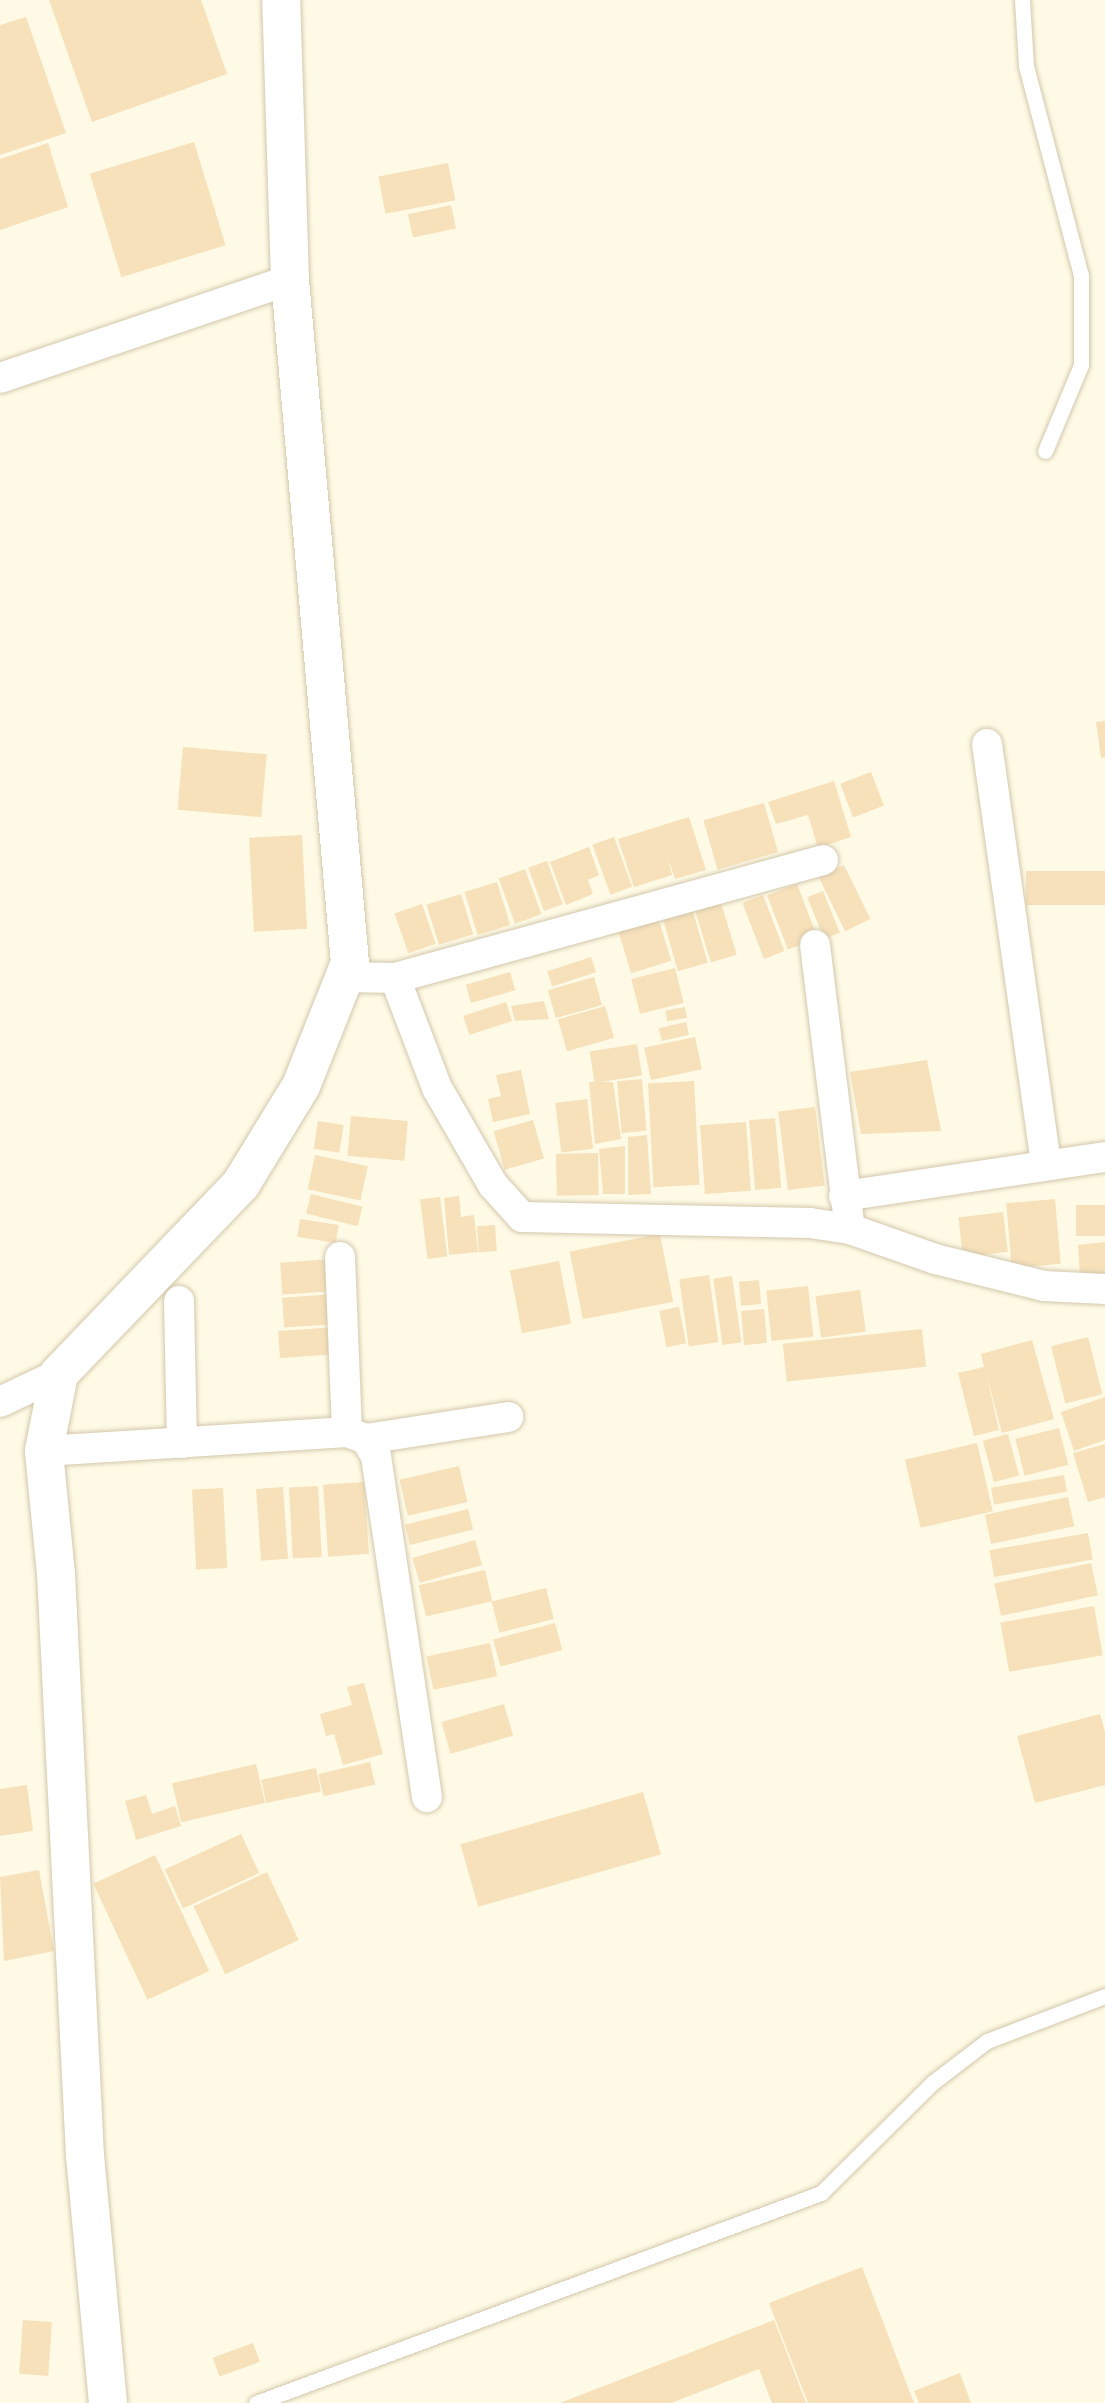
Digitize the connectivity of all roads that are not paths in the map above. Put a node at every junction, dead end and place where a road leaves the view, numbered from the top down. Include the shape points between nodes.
1 (282, 0) edge
2 (1022, 0) edge
3 (290, 280) junction
4 (0, 378) edge
5 (1046, 452) dead end
6 (987, 744) dead end
7 (823, 860) dead end
8 (815, 946) dead end
9 (346, 978) junction
10 (394, 978) junction
11 (1105, 1157) edge
12 (1046, 1165) junction
13 (844, 1196) junction
14 (850, 1229) junction
15 (340, 1257) dead end
16 (1105, 1289) edge
17 (179, 1301) dead end
18 (59, 1374) junction
19 (0, 1402) edge
20 (508, 1418) dead end
21 (356, 1436) junction
22 (182, 1442) junction
23 (44, 1451) junction
24 (427, 1797) dead end
25 (1105, 1996) edge
26 (108, 2403) edge
27 (256, 2403) edge

1 - 3 street
2 - 5 lane via 1026,66 1082,275 1082,365
3 - 4 street
3 - 9 street via 350,963
6 - 12 street
7 - 10 street
8 - 13 street
9 - 10 street
9 - 18 street via 301,1086 240,1184
10 - 14 street via 437,1088 493,1185 522,1217
11 - 12 street
12 - 13 street
13 - 14 street
14 - 16 street via 935,1260 1044,1286
15 - 21 street
17 - 22 street
18 - 19 street
18 - 23 street
20 - 21 street
21 - 22 street
21 - 24 street via 376,1456
22 - 23 street
23 - 26 street via 85,2156
25 - 27 lane via 987,2041 932,2083 821,2193

